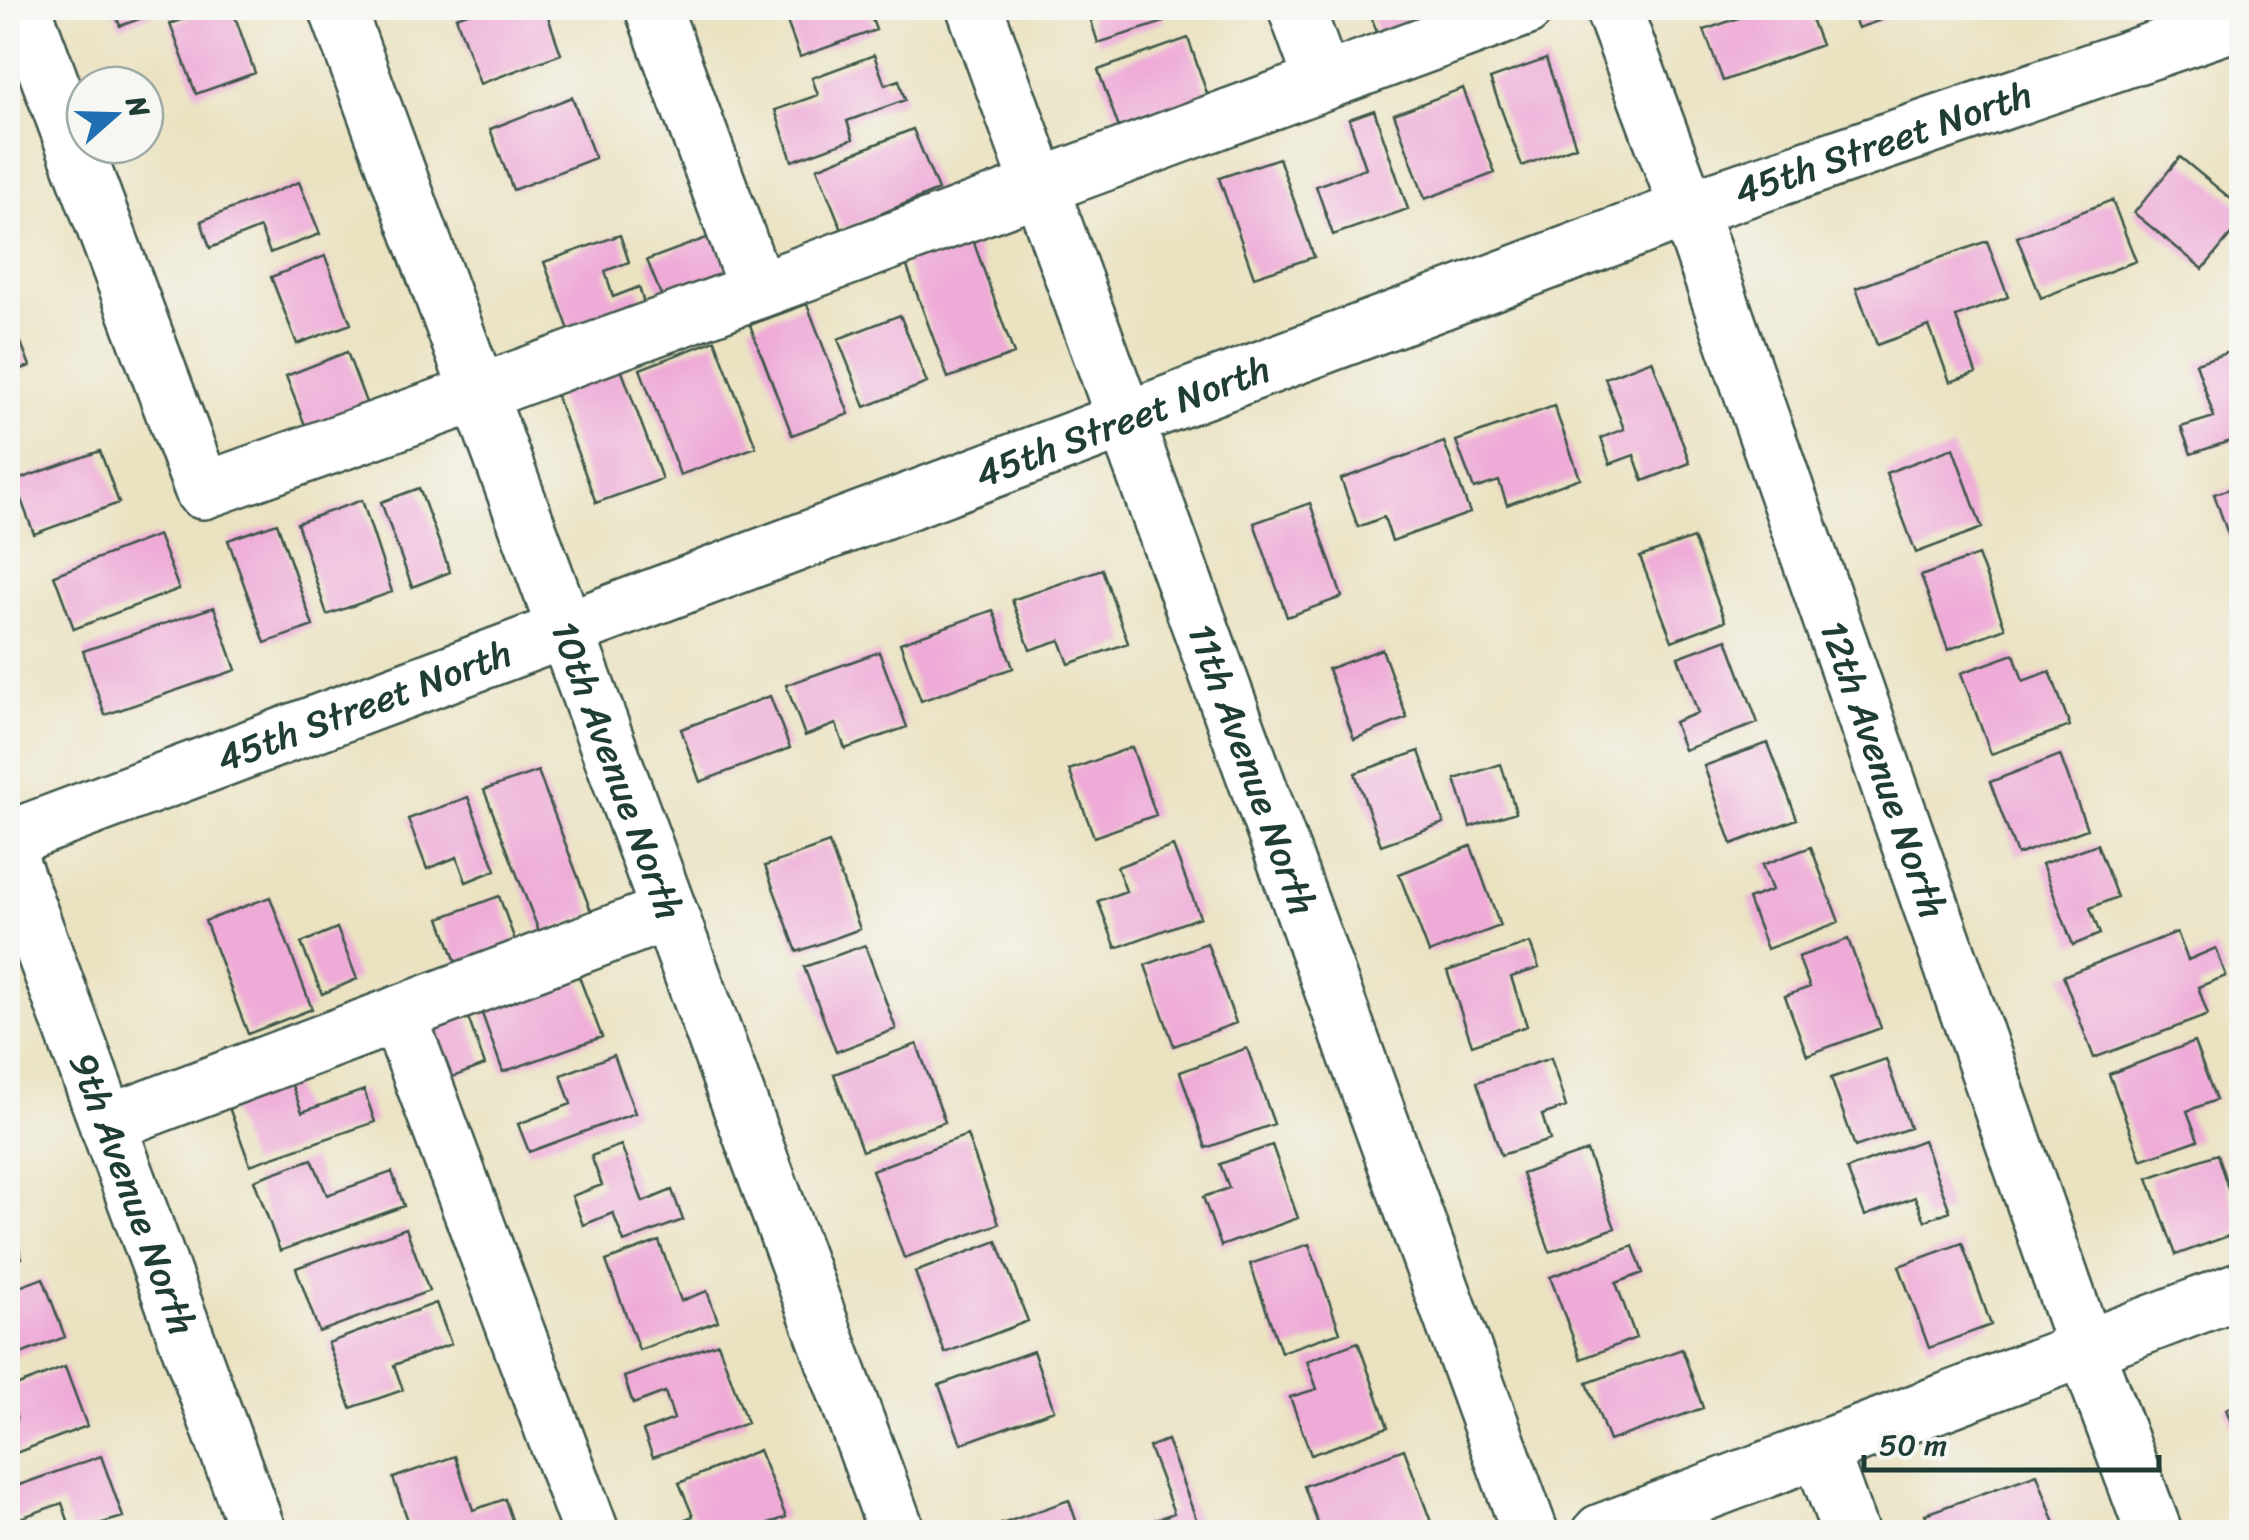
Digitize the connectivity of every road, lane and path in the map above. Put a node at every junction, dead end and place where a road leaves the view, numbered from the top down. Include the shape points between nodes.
1 (23, 8) edge
2 (337, 8) edge
3 (653, 8) edge
4 (975, 8) edge
5 (1296, 8) edge
6 (1525, 8) edge
7 (1613, 8) edge
8 (2236, 8) edge
9 (2241, 20) edge
10 (1323, 82) junction
11 (1041, 186) junction
12 (1688, 209) junction
13 (756, 290) junction
14 (479, 393) junction
15 (1127, 419) junction
16 (566, 629) junction
17 (10, 863) edge
18 (669, 912) junction
19 (398, 1014) junction
20 (107, 1124) junction
21 (2242, 1289) edge
22 (2086, 1350) junction
23 (1820, 1450) junction
24 (880, 1527) edge
25 (258, 1532) edge
26 (591, 1532) edge
27 (1530, 1532) edge
28 (1601, 1532) edge
29 (1850, 1532) edge
30 (2154, 1532) edge

1 - 14 street via 203,491
2 - 14 street, 10th Avenue North
3 - 13 street
4 - 11 street, 11th Avenue North
5 - 10 street
6 - 10 street
7 - 12 street, 12th Avenue North
8 - 9 street
9 - 12 street, 45th Street North
10 - 11 street
11 - 13 street
11 - 15 street, 11th Avenue North
12 - 15 street, 45th Street North
12 - 22 street, 12th Avenue North
13 - 14 street
14 - 16 street, 10th Avenue North
15 - 16 street, 45th Street North
15 - 27 street, 11th Avenue North
16 - 17 street, 45th Street North
16 - 18 street, 10th Avenue North
17 - 20 street, 9th Avenue North
18 - 19 street
18 - 24 street, 10th Avenue North
19 - 20 street
19 - 26 street
20 - 25 street, 9th Avenue North
21 - 22 street
22 - 23 street
22 - 30 street, 12th Avenue North
23 - 28 street
23 - 29 street

